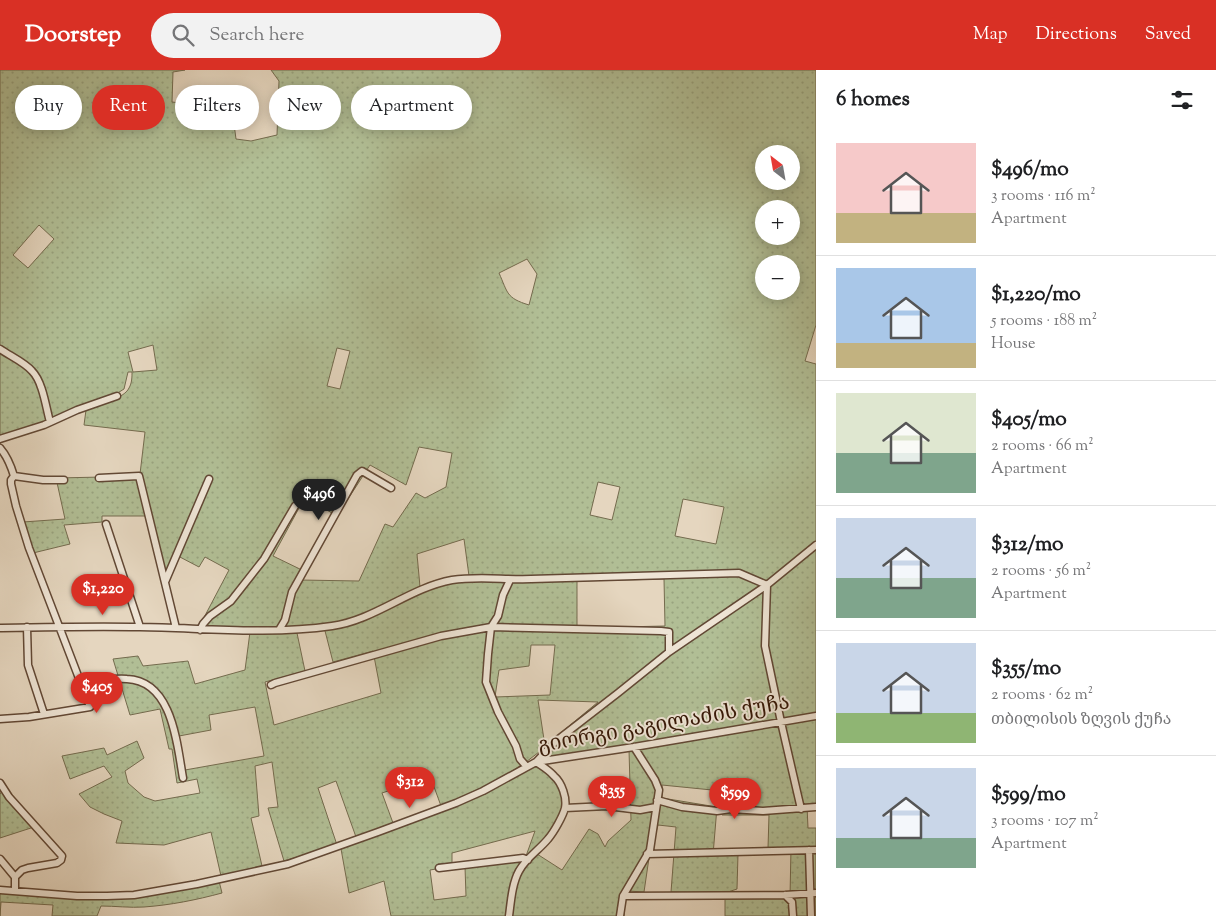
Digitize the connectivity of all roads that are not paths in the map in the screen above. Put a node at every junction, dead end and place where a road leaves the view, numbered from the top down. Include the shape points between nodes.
1 (0, 349) edge
2 (117, 396) dead end
3 (50, 422) junction
4 (0, 439) edge
5 (0, 448) edge
6 (14, 476) junction
7 (99, 478) dead end
8 (209, 479) dead end
9 (64, 480) dead end
10 (391, 488) dead end
11 (295, 506) dead end
12 (106, 524) dead end
13 (816, 545) edge
14 (510, 580) junction
15 (165, 582) junction
16 (767, 585) junction
17 (59, 626) junction
18 (27, 627) junction
19 (140, 627) junction
20 (492, 627) junction
21 (0, 628) edge
22 (176, 628) junction
23 (200, 630) junction
24 (279, 630) junction
25 (669, 652) junction
26 (80, 682) junction
27 (271, 685) dead end
28 (44, 714) junction
29 (816, 716) edge
30 (0, 719) edge
31 (781, 722) junction
32 (634, 747) junction
33 (536, 762) junction
34 (526, 767) junction
35 (183, 778) dead end
36 (0, 783) edge
37 (657, 804) junction
38 (816, 807) edge
39 (565, 808) junction
40 (801, 809) junction
41 (812, 850) edge
42 (647, 854) junction
43 (0, 859) edge
44 (528, 860) junction
45 (439, 868) dead end
46 (15, 877) junction
47 (0, 890) edge
48 (15, 891) junction
49 (813, 893) edge
50 (785, 895) junction
51 (623, 896) junction
52 (509, 916) edge
53 (620, 916) edge
54 (793, 916) edge
55 (811, 916) edge

1 - 3 street via 35,375
2 - 3 street
3 - 4 street
5 - 6 street
6 - 9 street
6 - 17 street via 10,484 16,506
7 - 15 street via 139,476
8 - 15 street
10 - 24 street via 362,471 357,475 292,592
11 - 23 street via 264,559 231,601 210,616
12 - 19 street
13 - 16 street
14 - 16 street via 739,573
14 - 20 street
14 - 24 street via 471,578 443,582 346,623
15 - 22 street
16 - 25 street
16 - 31 street via 765,646
17 - 18 street
17 - 19 street
17 - 26 street
18 - 21 street
18 - 28 street via 28,665
19 - 22 street
20 - 25 street via 669,632
20 - 27 street via 441,636
20 - 34 street via 486,682
22 - 23 street
23 - 24 street
25 - 33 street via 556,741
26 - 28 street via 90,707
26 - 35 street via 128,679 138,681 157,694 173,727
28 - 30 street
29 - 31 street, გიორგი გაგილაძის ქუჩა
31 - 32 street, გიორგი გაგილაძის ქუჩა
31 - 40 street
32 - 33 street, გიორგი გაგილაძის ქუჩა
32 - 37 street via 655,780 659,790
33 - 34 street, გიორგი გაგილაძის ქუჩა
33 - 39 street via 560,784
34 - 48 street, გიორგი გაგილაძის ქუჩა via 456,803 288,864 134,895 77,896
36 - 46 street via 62,856 58,863 28,868
37 - 39 street via 640,810 607,806
37 - 40 street via 710,811
37 - 42 street
38 - 40 street
39 - 44 street via 548,839
41 - 42 street
41 - 49 street
42 - 51 street
43 - 46 street
44 - 45 street
44 - 52 street via 515,881
46 - 48 street
47 - 48 street, გიორგი გაგილაძის ქუჩა
49 - 50 street
49 - 55 street
50 - 51 street
50 - 54 street via 792,902
51 - 53 street

